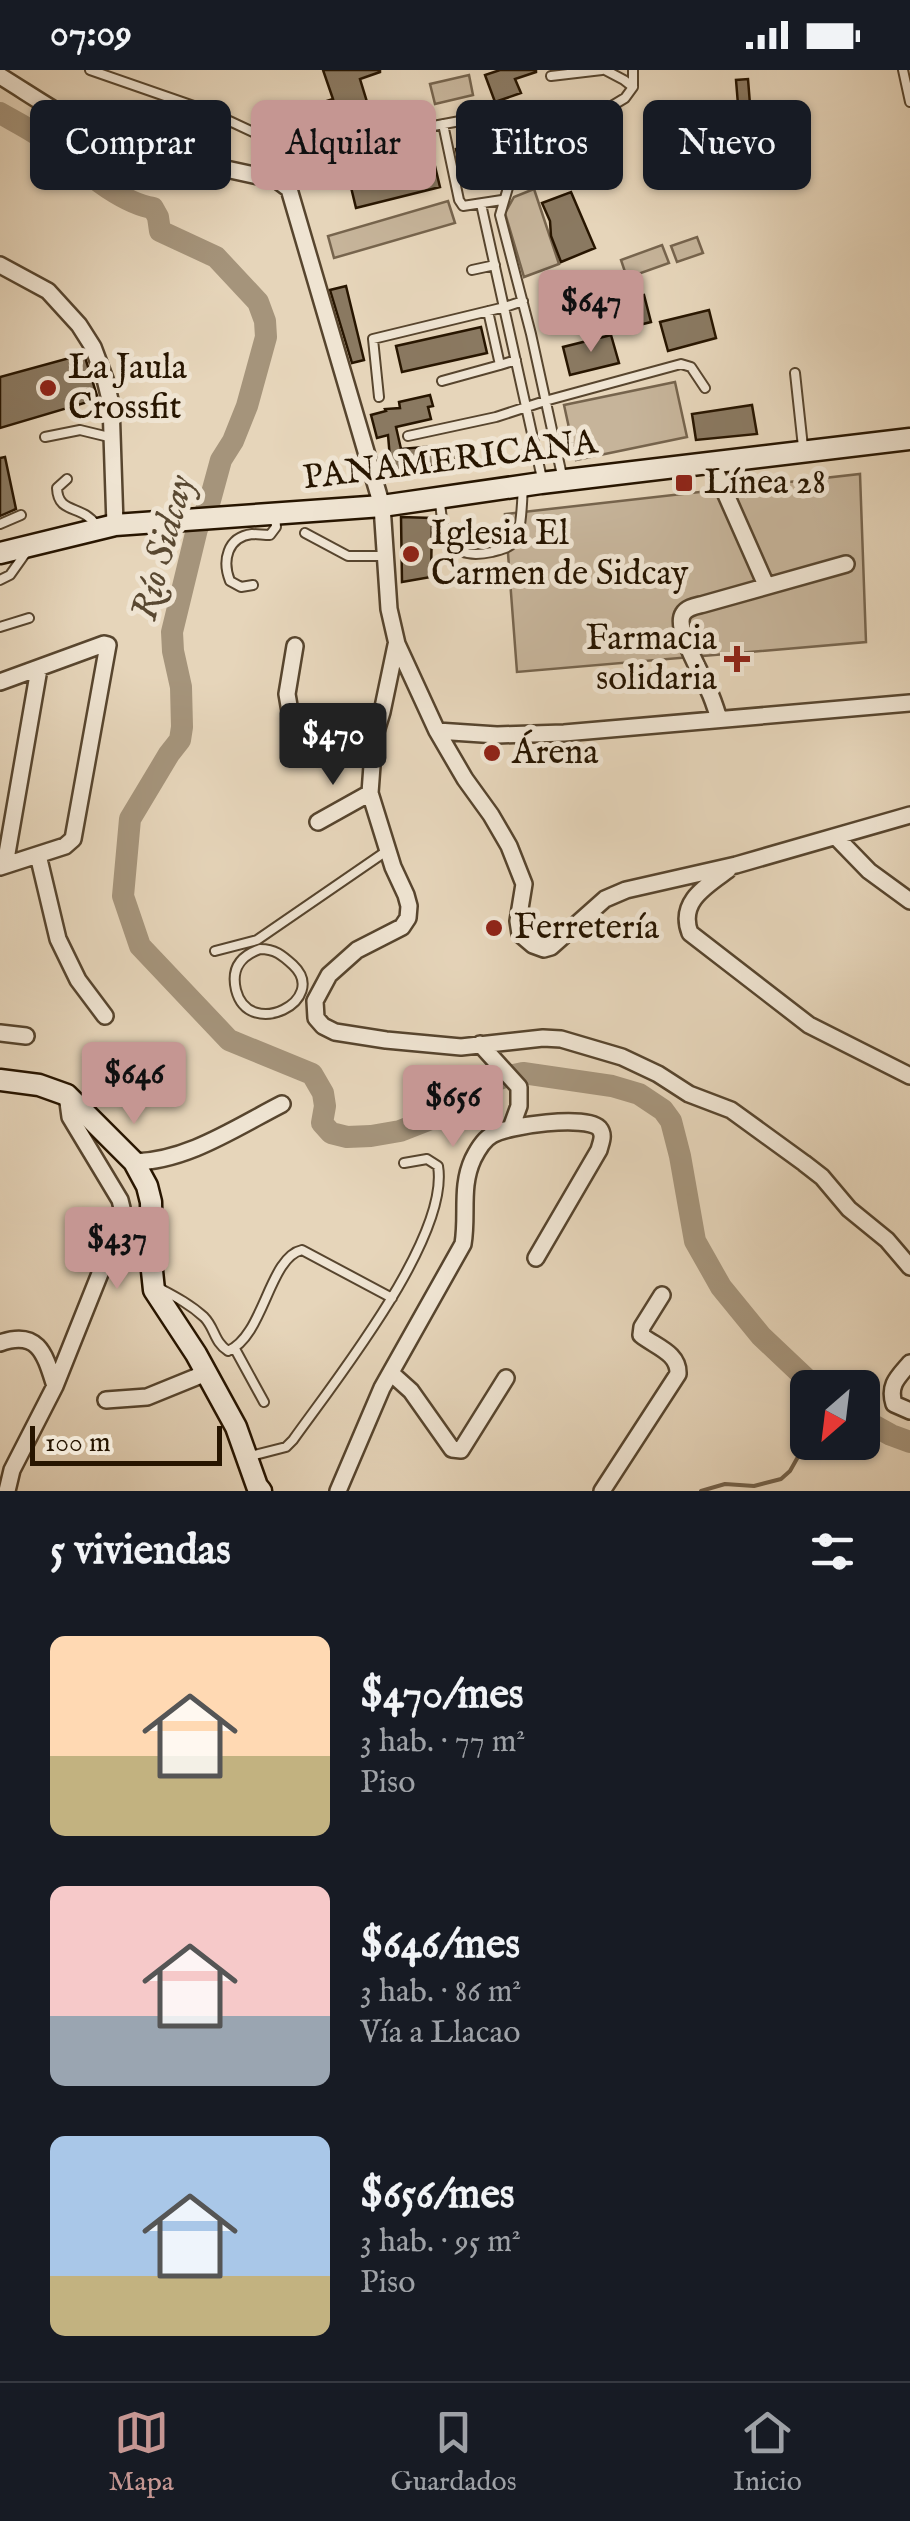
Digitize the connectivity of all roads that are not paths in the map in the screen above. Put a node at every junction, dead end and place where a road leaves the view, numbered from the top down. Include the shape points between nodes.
1 (90, 70) edge
2 (603, 70) edge
3 (633, 70) edge
4 (903, 70) edge
5 (0, 76) edge
6 (552, 76) dead end
7 (633, 88) junction
8 (622, 100) edge
9 (910, 102) edge
10 (456, 122) edge
11 (443, 124) junction
12 (506, 190) edge
13 (502, 200) junction
14 (482, 204) junction
15 (0, 265) edge
16 (495, 265) junction
17 (472, 270) dead end
18 (523, 301) junction
19 (505, 308) junction
20 (488, 312) junction
21 (516, 360) junction
22 (500, 365) junction
23 (795, 374) dead end
24 (442, 381) dead end
25 (705, 388) dead end
26 (379, 397) dead end
27 (545, 401) junction
28 (526, 406) junction
29 (408, 436) dead end
30 (45, 437) dead end
31 (112, 438) junction
32 (910, 440) edge
33 (803, 452) junction
34 (712, 463) junction
35 (67, 479) dead end
36 (543, 483) junction
37 (440, 497) junction
38 (382, 506) junction
39 (22, 515) dead end
40 (266, 515) junction
41 (0, 524) edge
42 (107, 527) junction
43 (305, 533) dead end
44 (28, 545) junction
45 (0, 553) edge
46 (386, 556) junction
47 (846, 564) dead end
48 (0, 580) edge
49 (253, 585) dead end
50 (766, 585) junction
51 (29, 618) dead end
52 (0, 627) edge
53 (397, 642) junction
54 (295, 646) dead end
55 (39, 669) junction
56 (0, 682) edge
57 (910, 702) edge
58 (718, 719) junction
59 (376, 730) junction
60 (437, 730) junction
61 (370, 793) junction
62 (910, 815) edge
63 (318, 822) dead end
64 (836, 837) junction
65 (388, 850) junction
66 (38, 855) junction
67 (736, 865) junction
68 (3, 866) edge
69 (910, 901) edge
70 (214, 951) dead end
71 (308, 998) junction
72 (104, 1016) dead end
73 (0, 1033) edge
74 (26, 1036) dead end
75 (480, 1044) junction
76 (910, 1076) edge
77 (0, 1080) edge
78 (67, 1095) junction
79 (282, 1104) dead end
80 (511, 1128) junction
81 (134, 1162) junction
82 (404, 1163) dead end
83 (536, 1258) dead end
84 (910, 1267) edge
85 (152, 1284) junction
86 (662, 1295) dead end
87 (392, 1298) junction
88 (0, 1344) edge
89 (235, 1348) junction
90 (910, 1363) edge
91 (206, 1373) junction
92 (391, 1373) junction
93 (506, 1378) dead end
94 (55, 1386) junction
95 (106, 1400) dead end
96 (264, 1402) dead end
97 (910, 1411) edge
98 (246, 1457) junction
99 (6, 1467) edge
100 (7, 1491) edge
101 (261, 1491) edge
102 (338, 1491) edge
103 (602, 1491) edge

1 - 11 lane via 305,150
2 - 6 lane
2 - 7 lane
3 - 7 lane
4 - 9 lane
5 - 38 street via 112,142 277,180 289,189
7 - 8 lane
10 - 11 lane
11 - 14 lane via 458,200
12 - 13 lane
13 - 14 lane
13 - 18 lane via 500,215
14 - 16 lane
15 - 31 street via 48,291 94,347 111,404
16 - 17 lane
16 - 19 lane
18 - 19 lane
18 - 27 lane
19 - 20 lane
19 - 21 lane
20 - 22 lane
20 - 26 lane via 373,339
21 - 22 lane
21 - 28 lane
22 - 24 lane
23 - 33 lane
25 - 27 lane via 681,364
27 - 28 lane
27 - 36 lane
28 - 29 lane
28 - 36 lane
30 - 31 lane via 80,430
31 - 42 street
32 - 33 main road, PANAMERICANA
33 - 34 main road, PANAMERICANA
34 - 36 main road, PANAMERICANA
34 - 50 street
35 - 42 lane via 57,488 59,500
36 - 37 main road, PANAMERICANA
36 - 37 lane via 516,540 480,554 466,555 450,542
37 - 38 main road, PANAMERICANA
38 - 40 main road, PANAMERICANA
38 - 46 street
39 - 41 lane
40 - 42 main road, PANAMERICANA
40 - 49 lane via 276,528 270,535 238,539 225,562 230,581
42 - 44 main road, PANAMERICANA
43 - 46 lane via 348,556
44 - 45 main road, PANAMERICANA
44 - 48 lane
46 - 53 street
47 - 50 street
50 - 58 street via 688,609 680,619
51 - 52 lane
53 - 59 street
53 - 60 street
54 - 59 street via 287,694 292,729 310,732 335,720
55 - 56 street
55 - 66 street via 108,646 72,839
55 - 68 street
57 - 58 street
58 - 60 street via 564,733
59 - 61 street
60 - 67 street via 508,846 524,884 518,928 533,945 551,947 615,894
61 - 63 street
61 - 65 street
62 - 64 street
64 - 67 street
64 - 69 street via 868,872
65 - 70 lane via 257,940
65 - 71 street via 408,918 342,962
66 - 68 street
66 - 72 street via 58,939
67 - 76 street via 696,893 687,912 690,934 809,1024
71 - 71 lane via 278,1012 250,1010 240,1000 234,970 250,952 276,950 300,972
71 - 75 street via 316,1018 335,1032
73 - 74 street
75 - 80 street via 519,1086
75 - 84 street via 542,1038 581,1044 730,1110 822,1176
77 - 78 main road
78 - 81 main road
78 - 94 street via 70,1117 122,1208
79 - 81 street via 183,1154
80 - 83 street via 590,1123 603,1137
80 - 92 street via 492,1134 474,1156 465,1178 463,1244
81 - 85 main road via 151,1202
82 - 87 lane via 427,1158 438,1166 440,1180 415,1255
85 - 89 lane via 204,1318 222,1348
85 - 91 main road
86 - 103 street via 641,1336 674,1357 678,1374
87 - 89 lane via 302,1250 293,1252
87 - 98 lane via 293,1440
88 - 94 street via 25,1338 38,1345
89 - 96 lane
90 - 97 street via 891,1394 894,1404
91 - 95 street via 148,1398
91 - 98 main road
92 - 93 street via 411,1390 452,1450 461,1450
92 - 102 street
94 - 99 street
98 - 101 main road
99 - 100 street

